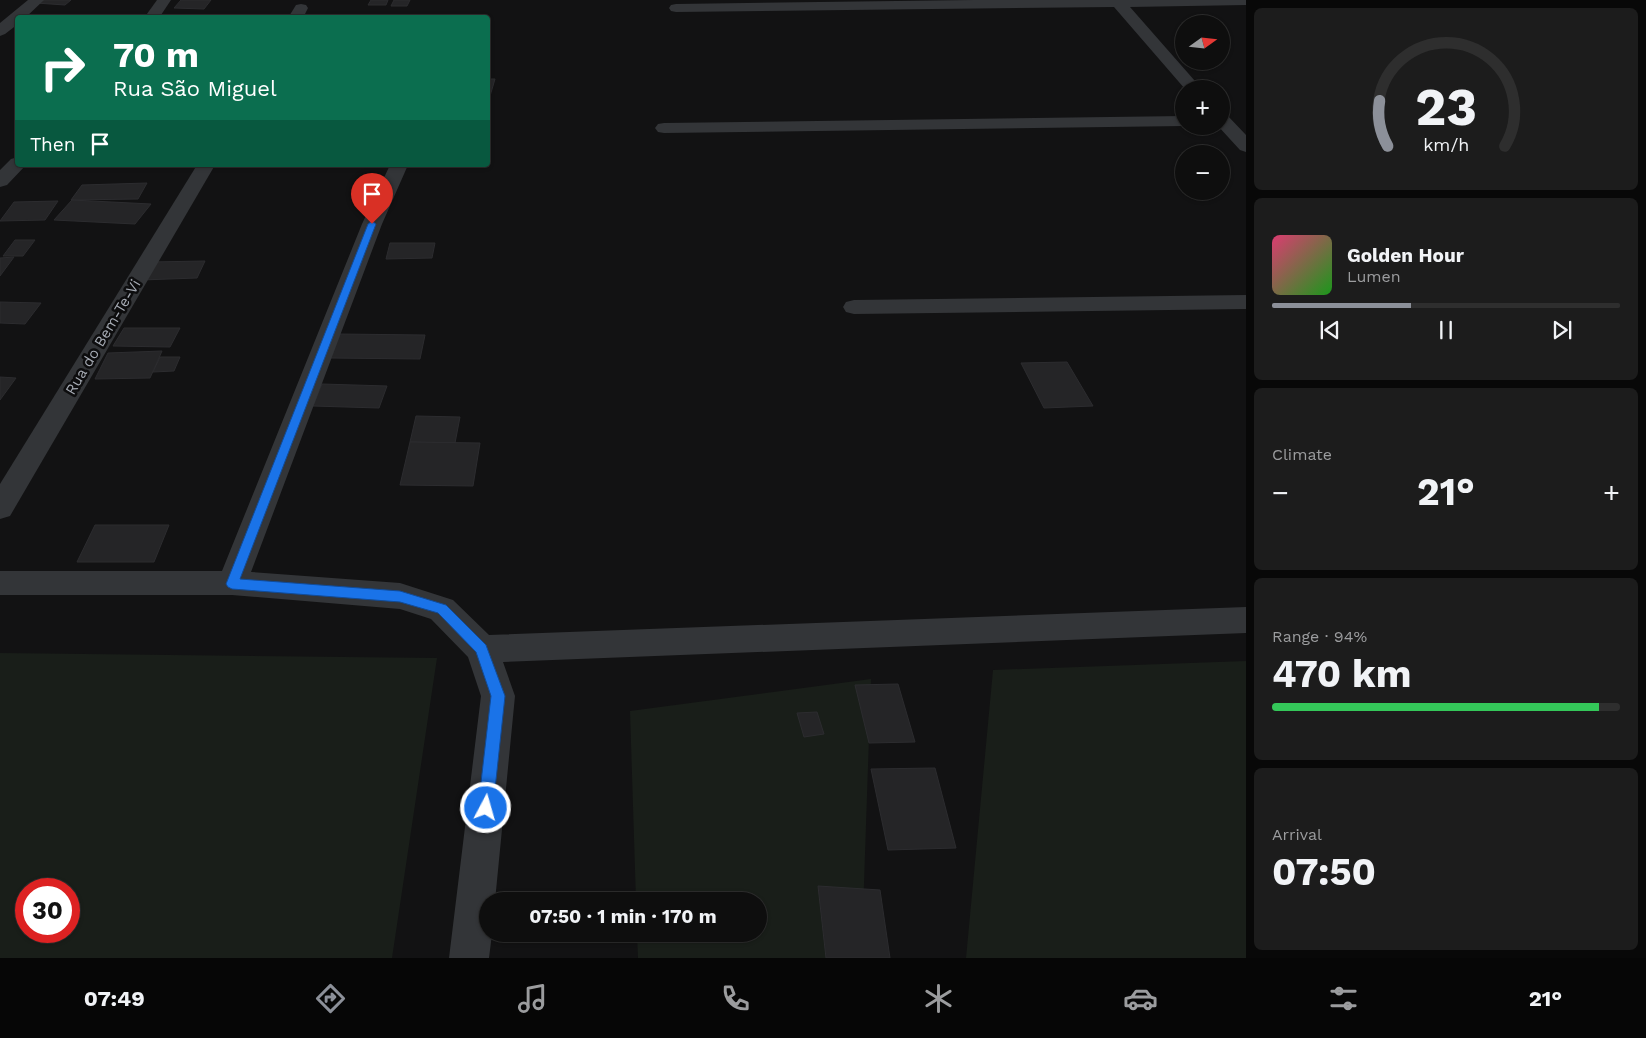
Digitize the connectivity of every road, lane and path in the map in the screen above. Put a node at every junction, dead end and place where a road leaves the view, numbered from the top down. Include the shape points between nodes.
1 (36, 0) edge
2 (164, 0) edge
3 (1246, 1) edge
4 (1118, 2) edge
5 (676, 8) dead end
6 (19, 15) edge
7 (153, 15) edge
8 (15, 18) edge
9 (0, 31) edge
10 (1186, 80) edge
11 (1230, 120) edge
12 (1246, 120) edge
13 (1175, 121) edge
14 (664, 128) dead end
15 (1230, 129) edge
16 (1246, 146) edge
17 (15, 166) edge
18 (205, 167) edge
19 (398, 167) edge
20 (0, 181) edge
21 (1246, 302) edge
22 (854, 308) dead end
23 (0, 508) edge
24 (0, 582) edge
25 (232, 584) junction
26 (1246, 620) edge
27 (482, 649) junction
28 (469, 958) edge

1 - 6 street
2 - 7 street
3 - 4 street
4 - 5 street
4 - 10 street
8 - 9 street
11 - 12 street
13 - 14 street
15 - 16 street
17 - 20 street
18 - 23 street, Rua do Bem-Te-Vi
19 - 25 street via 372,224
21 - 22 street
24 - 25 street
25 - 27 street via 400,596 442,609
26 - 27 street
27 - 28 street via 498,696

